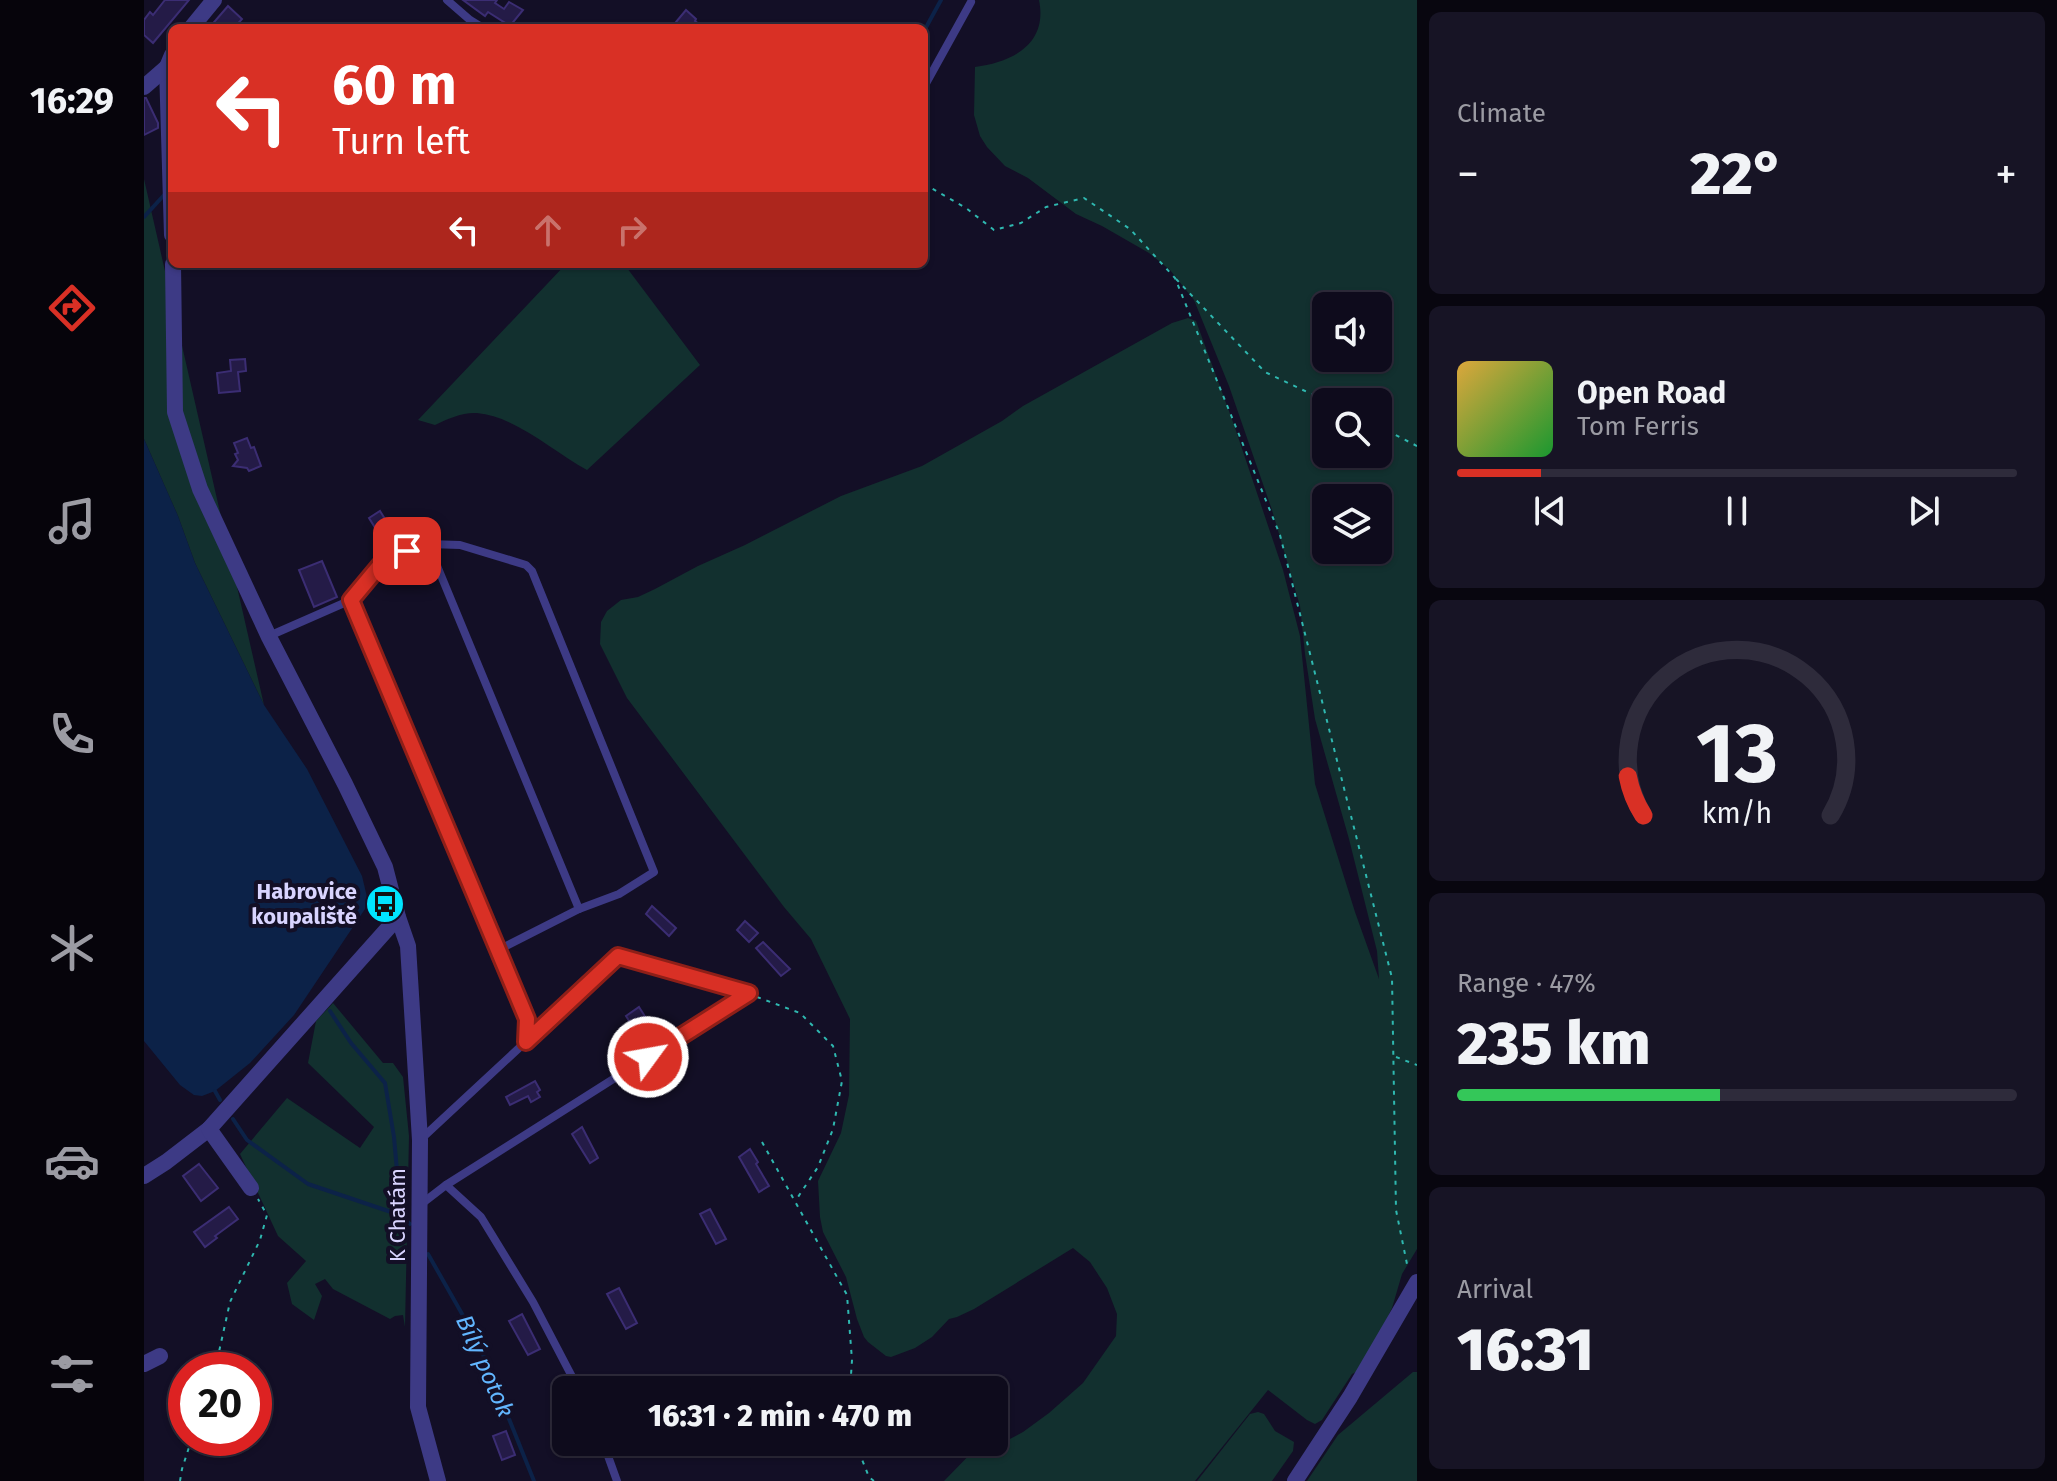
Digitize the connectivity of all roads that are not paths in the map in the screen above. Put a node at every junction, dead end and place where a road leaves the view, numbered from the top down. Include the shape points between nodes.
1 (214, 0) edge
2 (447, 0) edge
3 (971, 2) edge
4 (194, 24) edge
5 (476, 24) edge
6 (168, 63) edge
7 (928, 80) edge
8 (144, 87) edge
9 (173, 268) edge
10 (428, 544) junction
11 (351, 600) junction
12 (269, 637) junction
13 (579, 909) junction
14 (398, 917) junction
15 (498, 950) junction
16 (526, 1042) junction
17 (209, 1129) junction
18 (420, 1140) junction
19 (144, 1176) edge
20 (446, 1185) junction
21 (251, 1188) road end
22 (419, 1205) junction
23 (1415, 1290) edge
24 (160, 1356) dead end
25 (144, 1364) edge
26 (572, 1376) edge
27 (608, 1456) edge
28 (438, 1481) edge
29 (617, 1481) edge
30 (1295, 1481) edge

1 - 4 street
2 - 5 lane
3 - 7 lane
6 - 8 street
9 - 12 street, K Chatám via 175,412 200,489
10 - 11 lane via 386,558
10 - 13 lane
10 - 13 lane via 460,545 532,571 654,872 619,894
11 - 12 lane
11 - 15 lane
12 - 14 street, K Chatám via 385,867
13 - 15 lane
14 - 17 street
14 - 18 street, K Chatám via 408,946
15 - 16 lane via 527,1019
16 - 18 lane
16 - 20 lane via 618,956 749,993
17 - 19 street
17 - 21 street
18 - 22 street, K Chatám
20 - 22 lane
20 - 26 lane via 481,1217
22 - 28 street, K Chatám via 418,1407
23 - 30 street
24 - 25 street
27 - 29 lane

